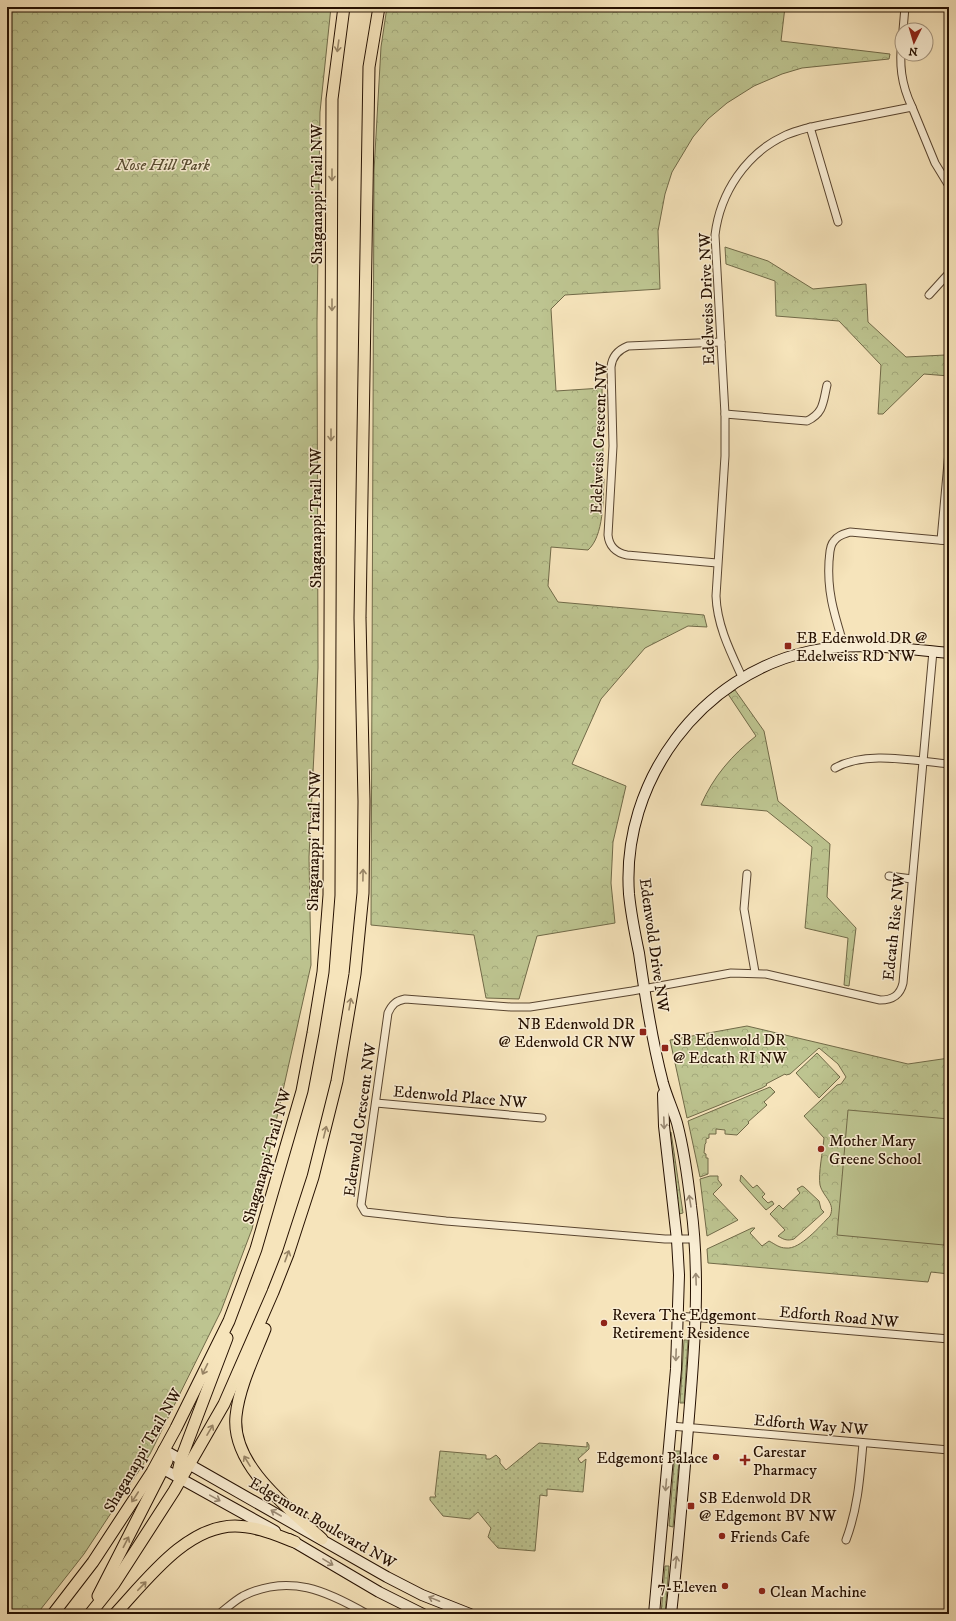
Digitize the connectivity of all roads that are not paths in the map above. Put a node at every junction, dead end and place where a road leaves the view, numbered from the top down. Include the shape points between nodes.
1 (344, 7) edge
2 (379, 7) edge
3 (906, 7) edge
4 (904, 22) edge
5 (901, 62) edge
6 (912, 107) junction
7 (810, 127) junction
8 (949, 186) edge
9 (838, 222) dead end
10 (949, 274) edge
11 (929, 295) dead end
12 (721, 342) junction
13 (827, 385) dead end
14 (725, 414) junction
15 (949, 452) edge
16 (945, 540) edge
17 (717, 563) junction
18 (844, 646) junction
19 (933, 651) junction
20 (949, 653) edge
21 (742, 677) junction
22 (922, 762) junction
23 (949, 764) edge
24 (835, 768) dead end
25 (747, 874) dead end
26 (889, 876) dead end
27 (912, 879) junction
28 (755, 972) junction
29 (644, 989) junction
30 (664, 1084) junction
31 (376, 1103) junction
32 (542, 1118) dead end
33 (694, 1239) junction
34 (677, 1240) junction
35 (273, 1292) junction
36 (678, 1316) junction
37 (697, 1318) junction
38 (229, 1322) junction
39 (949, 1340) edge
40 (671, 1426) junction
41 (688, 1428) junction
42 (863, 1443) junction
43 (164, 1450) junction
44 (949, 1450) edge
45 (186, 1462) junction
46 (160, 1467) junction
47 (181, 1480) junction
48 (322, 1539) junction
49 (846, 1540) dead end
50 (294, 1542) junction
51 (672, 1601) junction
52 (53, 1614) edge
53 (89, 1614) edge
54 (115, 1614) edge
55 (219, 1614) edge
56 (367, 1614) edge
57 (423, 1614) edge
58 (470, 1614) edge
59 (654, 1614) edge
60 (671, 1614) edge
61 (677, 1614) edge

1 -> 38 main road, Shaganappi Trail NW via 332,99 330,818 329,895 323,972 302,1091 256,1249
35 -> 2 main road via 313,1177 338,1081 355,974 363,893 360,618 368,67
3 - 4 street
5 - 6 street via 905,92
6 - 7 street, Edelweiss Drive NW
6 - 8 street via 935,163
7 - 9 street
7 - 12 street, Edelweiss Drive NW via 776,140 749,162 738,175 719,212 715,235
10 - 11 street
12 - 14 street, Edelweiss Drive NW
12 - 17 street, Edelweiss Crescent NW via 628,346 621,348 616,354 611,367 613,446 608,535 611,545 621,554
13 - 14 street via 822,410 807,421
14 - 17 street, Edelweiss Drive NW via 724,484
15 - 16 street
16 - 18 street via 850,532 834,541 830,553 828,580 831,603
17 - 21 street, Edelweiss Drive NW via 716,609
18 - 19 street, Edenwold Drive NW
18 - 21 street, Edenwold Drive NW via 792,656
19 - 20 street, Edenwold Drive NW
19 - 22 street, Edcath Rise NW
21 - 29 street, Edenwold Drive NW via 712,700 677,735 652,775 640,808 633,833 629,895
22 - 23 street
22 - 24 street via 869,758 844,763
22 - 27 street, Edcath Rise NW
25 - 28 street via 744,909
26 - 27 street
27 - 28 street, Edcath Rise NW via 903,983 902,989 894,998 880,1000
28 - 29 street, Edcath Rise NW via 731,973
29 - 30 street, Edenwold Drive NW
29 - 31 street, Edenwold Crescent NW via 530,1007 405,998 399,1000 392,1005 388,1013
33 -> 30 street, Edenwold Drive NW via 677,1123
30 -> 34 street, Edenwold Drive NW via 664,1126
31 - 32 street, Edenwold Place NW
31 - 34 street, Edenwold Crescent NW via 361,1205 365,1212 453,1222
33 - 34 street, Edenwold Crescent NW
37 -> 33 street, Edenwold Drive NW
34 - 36 street, Edenwold Drive NW
45 -> 35 main road via 224,1404
48 -> 35 main road via 256,1474 245,1459 237,1438 236,1417 240,1395 274,1303
36 - 37 street, Edforth Road NW
36 -> 40 street, Edenwold Drive NW
37 - 39 street, Edforth Road NW
37 - 41 street, Edenwold Drive NW
38 -> 43 main road, Shaganappi Trail NW
38 - 45 main road via 226,1341
40 - 41 street, Edforth Way NW
40 -> 59 street, Edenwold Drive NW
41 - 42 street, Edforth Way NW
51 -> 41 street, Edenwold Drive NW
42 - 44 street, Edforth Way NW
42 - 49 street via 858,1500
43 - 45 street, Edgemont Boulevard NW
43 - 46 main road, Shaganappi Trail NW
45 - 47 main road
48 -> 45 street, Edgemont Boulevard NW
46 - 47 street, Edgemont Boulevard NW
46 -> 52 main road, Shaganappi Trail NW
53 -> 46 main road
47 -> 50 street, Edgemont Boulevard NW
47 - 53 main road via 114,1584
58 -> 48 street, Edgemont Boulevard NW via 387,1578
54 -> 50 main road via 185,1542 203,1532 236,1526 259,1529
50 -> 57 street, Edgemont Boulevard NW via 379,1592
51 - 60 street, Edenwold Drive NW
51 - 61 street
55 - 56 street via 235,1601 258,1590 287,1586 326,1593

